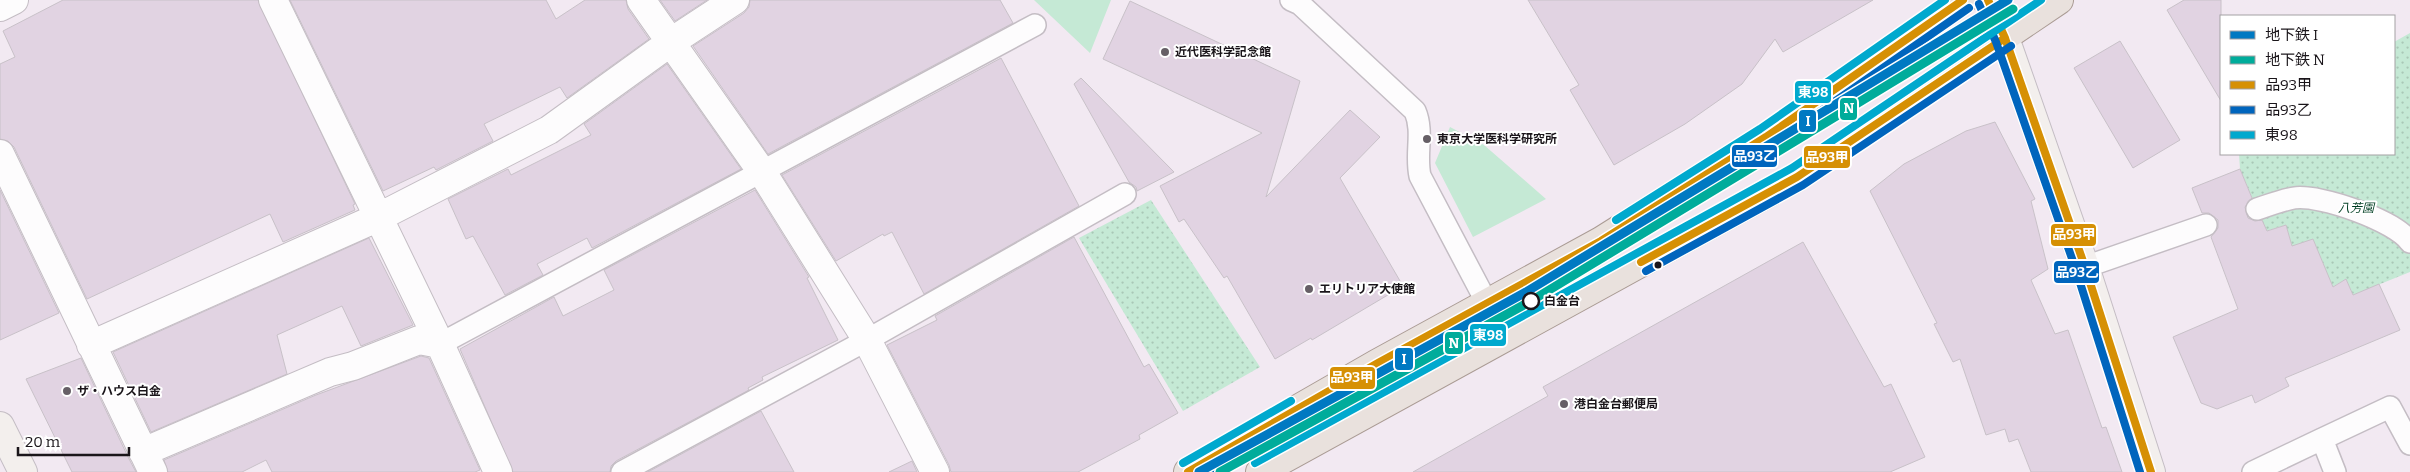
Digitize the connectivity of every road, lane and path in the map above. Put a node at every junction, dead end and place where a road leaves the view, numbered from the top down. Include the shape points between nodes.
1 (14, 0) edge
2 (273, 0) edge
3 (641, 0) edge
4 (735, 0) edge
5 (1291, 0) edge
6 (1963, 0) edge
7 (1988, 0) edge
8 (2059, 0) edge
9 (0, 7) edge
10 (1035, 25) dead end
11 (2005, 38) junction
12 (671, 42) junction
13 (0, 154) edge
14 (762, 172) junction
15 (1125, 194) dead end
16 (2257, 209) dead end
17 (379, 217) junction
18 (2206, 225) dead end
19 (2410, 242) edge
20 (2085, 267) junction
21 (1487, 303) junction
22 (1504, 338) junction
23 (867, 340) junction
24 (440, 344) junction
25 (91, 345) junction
26 (0, 426) edge
27 (2322, 439) junction
28 (2410, 444) edge
29 (148, 462) edge
30 (23, 472) edge
31 (498, 472) edge
32 (622, 472) edge
33 (935, 472) edge
34 (1188, 472) edge
35 (1260, 472) edge
36 (2151, 472) edge
37 (2253, 472) edge
38 (2335, 472) edge

1 - 9 street
2 - 17 street
3 - 12 street
4 - 12 street
5 - 21 lane via 1300,4 1415,111 1419,121 1417,166 1420,176
6 - 21 main road via 1766,137 1601,241
7 - 11 street
8 - 11 main road
10 - 14 lane
11 - 20 street
11 - 22 main road via 1797,177
12 - 14 street
12 - 17 street via 549,130
13 - 25 street
14 - 23 street
14 - 24 lane
15 - 23 lane
16 - 19 lane via 2296,198 2327,202 2367,214 2405,234
17 - 24 street
17 - 25 street
18 - 20 lane
20 - 36 street
21 - 22 main road
21 - 34 main road
22 - 35 main road
23 - 32 lane
23 - 33 street
24 - 29 street via 419,340 330,372
24 - 31 street
25 - 29 street
26 - 30 street
27 - 28 lane via 2390,407
27 - 37 lane
27 - 38 lane

